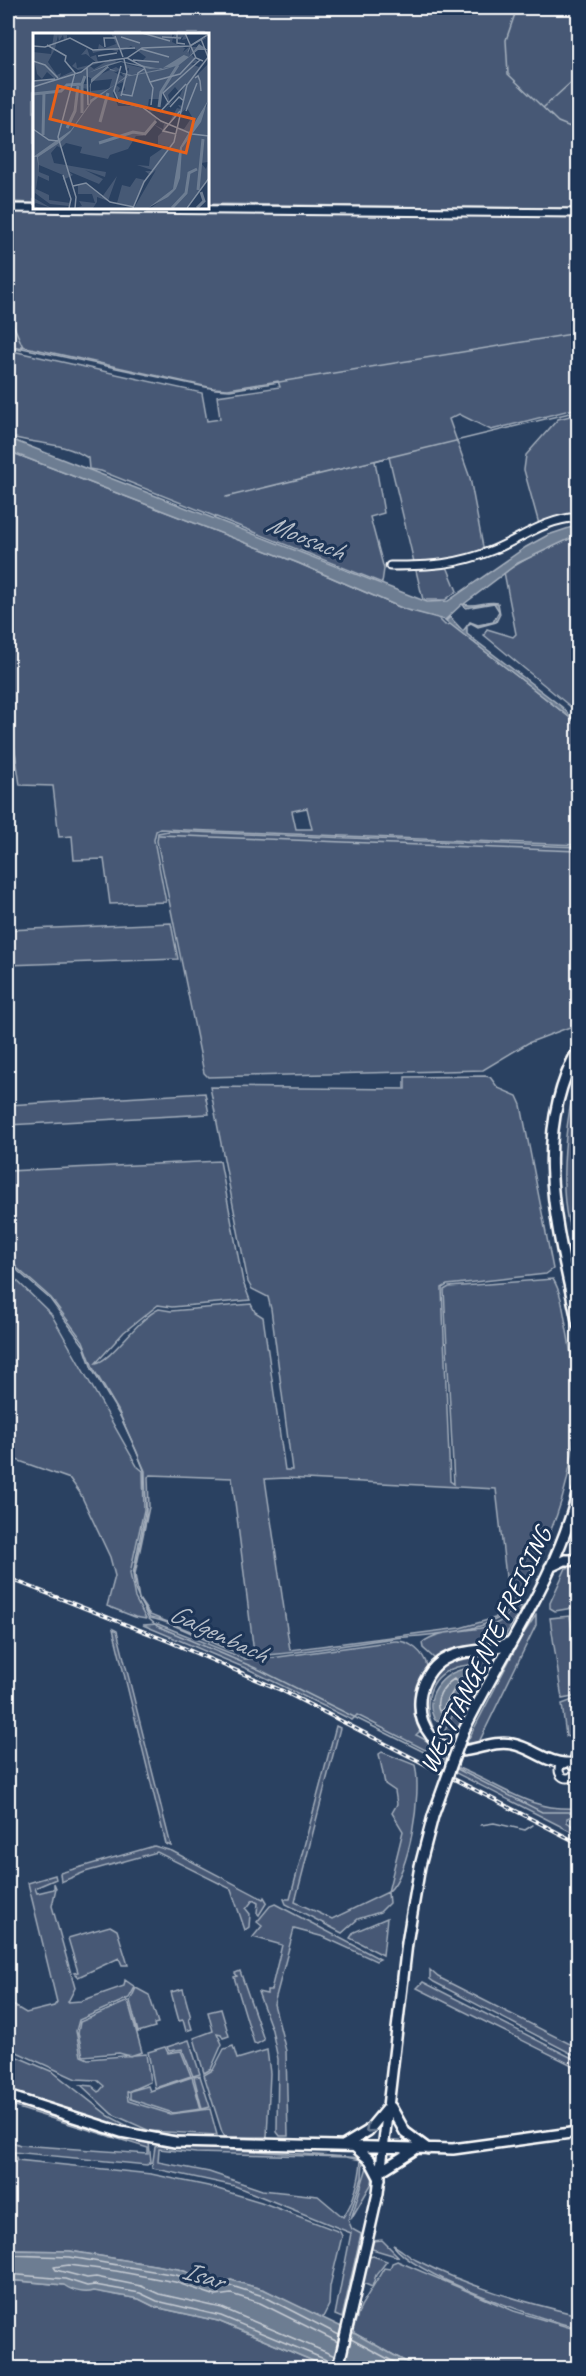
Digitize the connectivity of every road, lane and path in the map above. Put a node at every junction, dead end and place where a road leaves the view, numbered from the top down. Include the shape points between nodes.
1 (8, 208) edge
2 (579, 213) edge
3 (579, 517) edge
4 (390, 567) dead end
5 (579, 1050) edge
6 (579, 1325) edge
7 (579, 1491) edge
8 (562, 1541) junction
9 (579, 1560) edge
10 (550, 1567) junction
11 (510, 1642) junction
12 (480, 1652) junction
13 (493, 1672) junction
14 (578, 1750) edge
15 (545, 1758) junction
16 (572, 1767) edge
17 (560, 1773) junction
18 (575, 1778) edge
19 (12, 2097) edge
20 (390, 2104) junction
21 (579, 2132) edge
22 (342, 2147) junction
23 (356, 2147) junction
24 (384, 2148) junction
25 (417, 2149) junction
26 (428, 2149) junction
27 (381, 2175) junction
28 (338, 2368) edge

1 - 2 street
3 - 4 street via 539,526 494,550 443,566
5 - 6 main road via 556,1106 550,1155 556,1223
7 - 8 main road, WESTTANGENTE FREISING
8 - 9 main road
8 - 10 main road, WESTTANGENTE FREISING
9 - 10 main road via 565,1560
10 - 11 main road, WESTTANGENTE FREISING
11 - 12 main road
11 - 13 main road, WESTTANGENTE FREISING
12 - 13 main road via 493,1659
12 - 15 main road via 451,1656 429,1675 420,1703 424,1727 451,1749 473,1750 508,1743
13 - 20 main road, WESTTANGENTE FREISING, bridge via 464,1730 433,1816 414,1895
14 - 16 main road
15 - 16 main road
15 - 17 main road
16 - 17 street
16 - 18 street
17 - 18 street
19 - 22 main road via 155,2140
20 -> 22 main road via 368,2131
20 - 24 main road, WESTTANGENTE FREISING
20 - 26 main road via 405,2132
21 - 26 main road
22 - 23 main road
23 - 24 main road
23 - 27 main road
24 - 25 main road
24 - 27 main road, WESTTANGENTE FREISING
25 - 26 main road
25 - 27 main road via 402,2155
27 - 28 main road, WESTTANGENTE FREISING

